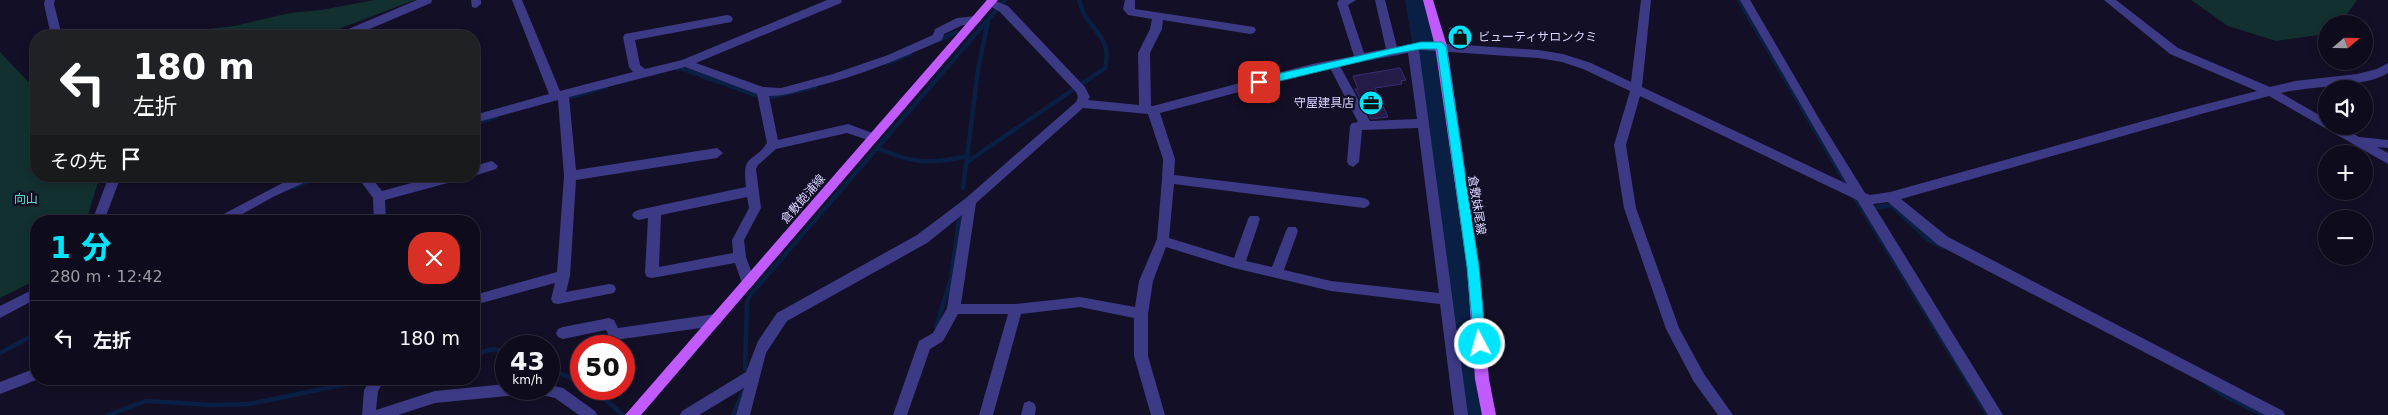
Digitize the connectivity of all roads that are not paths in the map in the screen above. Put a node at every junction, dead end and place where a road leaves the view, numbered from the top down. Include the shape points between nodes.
1 (50, 0) edge
2 (427, 0) edge
3 (516, 0) edge
4 (837, 0) edge
5 (1012, 0) edge
6 (1130, 0) edge
7 (1351, 0) edge
8 (1380, 0) edge
9 (1428, 0) edge
10 (1646, 0) edge
11 (1745, 0) edge
12 (2109, 0) edge
13 (993, 4) edge
14 (1158, 16) junction
15 (727, 19) dead end
16 (976, 20) junction
17 (56, 30) edge
18 (357, 30) edge
19 (1250, 30) dead end
20 (1417, 46) junction
21 (1438, 46) junction
22 (1392, 50) junction
23 (1360, 58) junction
24 (685, 63) junction
25 (1333, 63) junction
26 (2388, 67) edge
27 (642, 74) junction
28 (1636, 90) junction
29 (762, 91) junction
30 (2271, 92) junction
31 (559, 95) junction
32 (1081, 104) junction
33 (1149, 110) junction
34 (480, 117) edge
35 (2318, 119) edge
36 (1423, 123) junction
37 (1366, 126) junction
38 (2345, 135) edge
39 (874, 138) junction
40 (2353, 140) junction
41 (2388, 144) edge
42 (772, 146) junction
43 (717, 153) dead end
44 (2388, 159) edge
45 (1353, 162) dead end
46 (492, 166) dead end
47 (480, 169) edge
48 (570, 176) junction
49 (1168, 178) junction
50 (113, 182) edge
51 (296, 182) edge
52 (368, 182) edge
53 (433, 182) edge
54 (752, 192) junction
55 (379, 197) junction
56 (1860, 197) junction
57 (1890, 197) junction
58 (970, 201) junction
59 (1364, 203) dead end
60 (655, 211) junction
61 (100, 215) edge
62 (230, 215) edge
63 (380, 215) edge
64 (638, 215) dead end
65 (1254, 219) dead end
66 (1292, 230) dead end
67 (1162, 241) junction
68 (740, 257) junction
69 (1238, 264) junction
70 (1276, 273) junction
71 (563, 276) junction
72 (748, 282) junction
73 (609, 289) dead end
74 (30, 296) edge
75 (480, 298) edge
76 (1445, 299) junction
77 (954, 308) junction
78 (1016, 309) junction
79 (0, 312) edge
80 (1141, 314) junction
81 (715, 320) junction
82 (563, 333) dead end
83 (752, 375) junction
84 (30, 376) edge
85 (374, 385) edge
86 (0, 388) edge
87 (495, 391) edge
88 (560, 393) edge
89 (369, 415) edge
90 (379, 415) edge
91 (590, 415) edge
92 (632, 415) edge
93 (687, 415) edge
94 (743, 415) edge
95 (900, 415) edge
96 (986, 415) edge
97 (1158, 415) edge
98 (1461, 415) edge
99 (1489, 415) edge
100 (1726, 415) edge
101 (1996, 415) edge
102 (2278, 415) edge

1 - 17 street
2 - 18 street
3 - 31 street
4 - 24 street
5 - 13 street
6 - 14 street via 1128,9 1132,12
7 - 23 street via 1342,3
8 - 22 street
9 - 21 main road, 倉敷妹尾線
10 - 28 street
11 - 56 street
12 - 30 street via 2174,50
13 - 16 main road, 倉敷飽浦線
13 - 32 street via 1079,88 1084,97
14 - 19 street
14 - 33 street via 1156,29 1144,53
15 - 27 street via 629,37 635,67
16 - 29 street via 961,21 939,32 938,37 860,70 781,92
16 - 39 main road, 倉敷飽浦線
20 - 21 street
20 - 22 street
20 - 36 street
21 - 28 street via 1563,58
21 - 99 main road, 倉敷妹尾線 via 1473,267 1482,379
22 - 23 street
23 - 25 street
24 - 27 street
24 - 29 street
25 - 33 street
25 - 37 street
26 - 30 street via 2357,78 2295,85
27 - 31 street
28 - 56 street
28 - 100 street via 1620,145 1630,208 1673,329 1699,378
29 - 42 street
30 - 35 street
30 - 57 street via 2150,122
31 - 34 street
31 - 48 street
32 - 33 street
32 - 58 street
33 - 49 street via 1169,159
36 - 37 street
36 - 76 street
37 - 45 street via 1356,126
38 - 40 street
39 - 42 street via 848,128
39 - 72 main road, 倉敷飽浦線
40 - 41 street
40 - 44 street
42 - 54 street via 753,162 750,169
43 - 48 street
46 - 47 street
48 - 71 street
49 - 59 street
49 - 67 street
50 - 61 street
51 - 62 street
52 - 55 street
53 - 55 street
54 - 60 street
54 - 68 street via 754,208 738,240
55 - 63 street
56 - 57 street via 1869,200
56 - 101 street
57 - 102 street via 1943,241
58 - 77 street
58 - 83 street via 922,239 782,317 773,327
60 - 64 street
60 - 68 street via 652,273
65 - 69 street
66 - 70 street
67 - 69 street
67 - 80 street via 1146,281
68 - 72 street
69 - 70 street
70 - 76 street via 1331,286
71 - 73 street via 558,299
71 - 75 street
72 - 81 main road, 倉敷飽浦線
74 - 79 street
76 - 98 street
77 - 78 street
77 - 95 street via 938,337 924,346
78 - 80 street via 1080,302
78 - 96 street
80 - 97 street via 1141,356
81 - 82 street via 615,334 609,324
81 - 92 main road, 倉敷飽浦線
83 - 93 street
83 - 94 street via 750,397
84 - 86 street
85 - 89 street
87 - 90 street via 435,397
88 - 91 street

